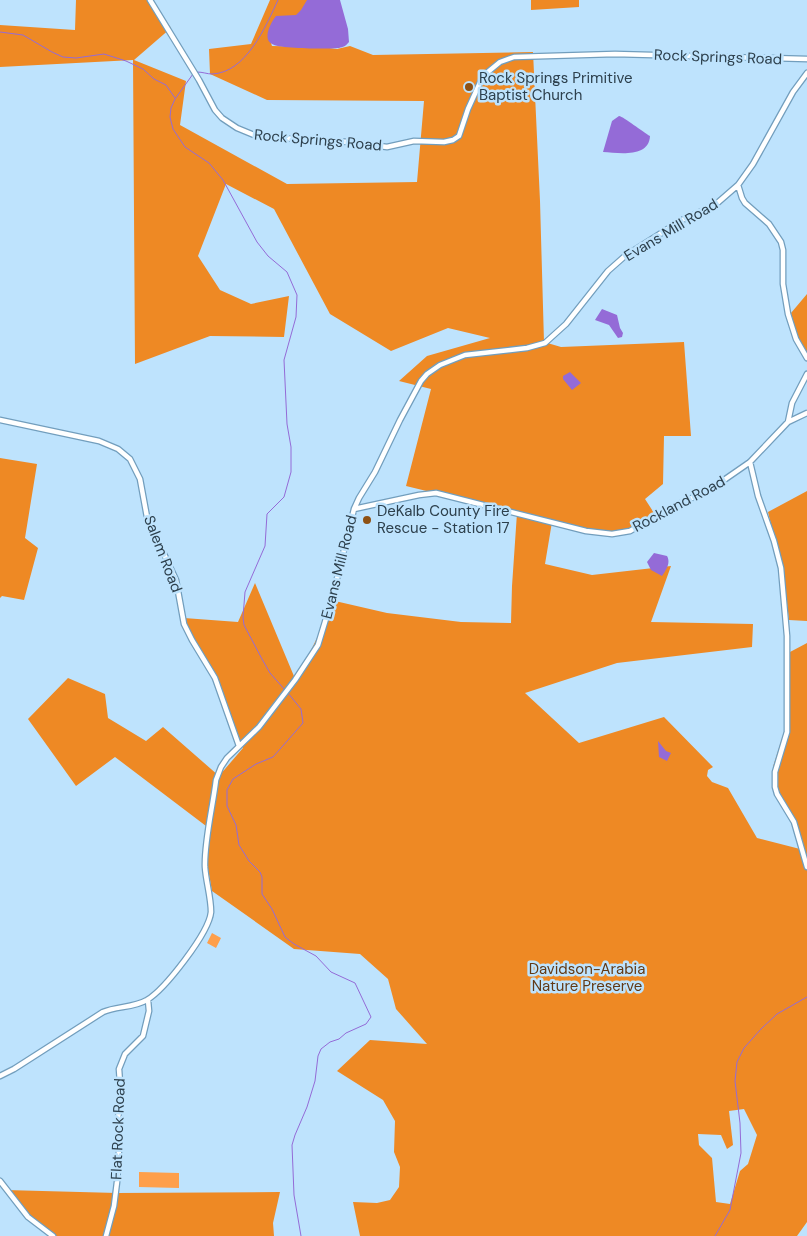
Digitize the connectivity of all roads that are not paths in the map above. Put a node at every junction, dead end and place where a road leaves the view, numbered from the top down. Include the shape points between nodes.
1 (150, 0) edge
2 (807, 58) edge
3 (807, 74) edge
4 (738, 185) junction
5 (807, 358) edge
6 (807, 374) edge
7 (807, 413) edge
8 (0, 420) edge
9 (788, 422) junction
10 (750, 462) junction
11 (354, 509) junction
12 (239, 746) junction
13 (807, 868) edge
14 (148, 1000) junction
15 (0, 1076) edge
16 (0, 1181) edge
17 (53, 1236) edge
18 (106, 1236) edge

1 - 2 street, Rock Springs Road via 222,118 247,133 273,138 387,146 456,139 483,76 500,62 514,57 625,54
3 - 4 street, Evans Mill Road
4 - 5 street via 745,204 769,224 781,242 788,314 796,339
4 - 11 street, Evans Mill Road via 715,205 682,220 625,256 608,270 566,324 545,343 465,355 427,374
6 - 9 street via 792,403
7 - 9 street, Rockland Road
8 - 12 street, Salem Road via 99,441 118,449 130,460 140,479 147,517 176,580 184,624 215,678
9 - 10 street, Rockland Road
10 - 11 street, Rockland Road via 711,489 622,533 598,534 439,494 424,494
10 - 13 street via 781,568 786,619 787,732 775,772 775,786 794,822
11 - 12 street, Evans Mill Road via 332,599 313,654 259,727
12 - 14 street, Evans Mill Road via 221,766 216,780 205,868 209,919 198,942
14 - 15 street via 103,1012
14 - 18 street, Flat Rock Road via 149,1011 143,1036 125,1054 120,1069 117,1182
16 - 17 street via 28,1217

